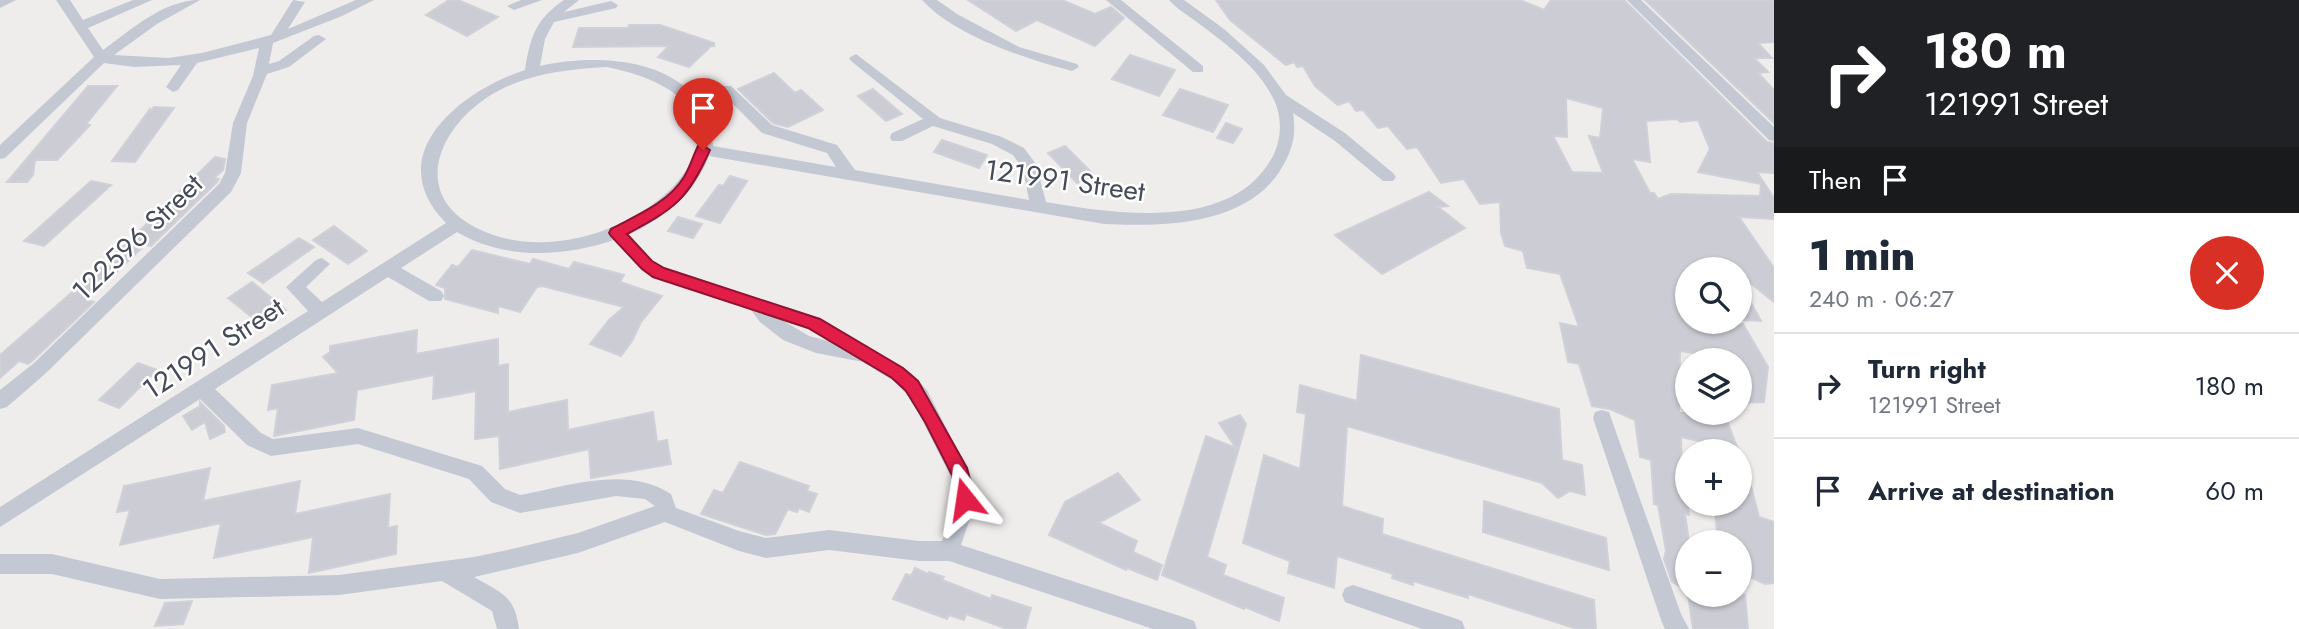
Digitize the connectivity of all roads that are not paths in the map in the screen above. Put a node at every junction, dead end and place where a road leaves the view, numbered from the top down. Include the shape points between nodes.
1 (9, 0) edge
2 (63, 0) edge
3 (145, 0) edge
4 (193, 0) edge
5 (367, 0) edge
6 (535, 0) edge
7 (572, 0) edge
8 (929, 0) edge
9 (1113, 0) edge
10 (1176, 0) edge
11 (1634, 0) edge
12 (298, 2) dead end
13 (0, 4) edge
14 (611, 5) dead end
15 (514, 6) dead end
16 (547, 20) junction
17 (80, 26) junction
18 (272, 38) junction
19 (319, 39) dead end
20 (101, 58) junction
21 (856, 58) dead end
22 (192, 59) junction
23 (1072, 68) dead end
24 (1198, 69) dead end
25 (260, 72) junction
26 (532, 72) junction
27 (173, 87) dead end
28 (726, 89) dead end
29 (1282, 99) junction
30 (932, 120) junction
31 (1774, 136) edge
32 (897, 137) dead end
33 (703, 150) junction
34 (0, 154) edge
35 (849, 174) junction
36 (1388, 177) dead end
37 (1039, 207) junction
38 (457, 224) junction
39 (617, 233) junction
40 (322, 264) dead end
41 (388, 269) junction
42 (435, 296) dead end
43 (321, 312) junction
44 (201, 389) junction
45 (0, 401) edge
46 (1602, 418) dead end
47 (663, 512) junction
48 (0, 518) edge
49 (949, 551) junction
50 (0, 564) edge
51 (444, 571) junction
52 (1353, 595) dead end
53 (508, 629) edge
54 (1186, 629) edge
55 (1454, 629) edge
56 (1678, 629) edge

1 - 13 street
2 - 17 street
3 - 17 street
4 - 20 street via 152,21
5 - 18 street
6 - 15 street
7 - 16 street
8 - 23 street via 1014,50
9 - 24 street
10 - 29 street via 1252,61
11 - 31 street
12 - 18 street, 122596 Street
14 - 16 street
16 - 26 street via 536,43
17 - 20 street
18 - 22 street
18 - 25 street, 122596 Street
19 - 25 street via 289,61
20 - 22 street via 143,63
20 - 34 street
21 - 30 street
22 - 27 street
25 - 45 street, 122596 Street via 240,123 233,173 225,188 40,368
26 - 33 street via 569,64 607,63 656,75 692,100 703,123
26 - 38 street via 471,102 443,131 434,148 429,164 431,189
28 - 35 street via 767,130 832,149
29 - 36 street via 1340,137
29 - 37 street, 121991 Street via 1288,124 1282,154 1275,168 1236,201 1161,221 1104,218
30 - 32 street
30 - 37 street via 1020,152 1029,164
33 - 35 street, 121991 Street
33 - 39 street via 689,181 676,196
35 - 37 street, 121991 Street
38 - 39 street via 477,236 529,247 578,243
38 - 41 street, 121991 Street
39 - 49 street via 658,272 821,327 904,378 920,396 961,474 965,499
40 - 43 street via 295,287
41 - 42 street
41 - 43 street, 121991 Street
43 - 44 street, 121991 Street
44 - 47 street via 254,439 271,448 358,436 475,472 508,501 534,504 574,493 627,487 661,497 666,504
44 - 48 street, 121991 Street
46 - 56 street
47 - 49 street via 766,548 829,540
47 - 51 street via 559,548
49 - 54 street
50 - 51 street via 52,564 180,590 339,585
51 - 53 street via 500,604
52 - 55 street

